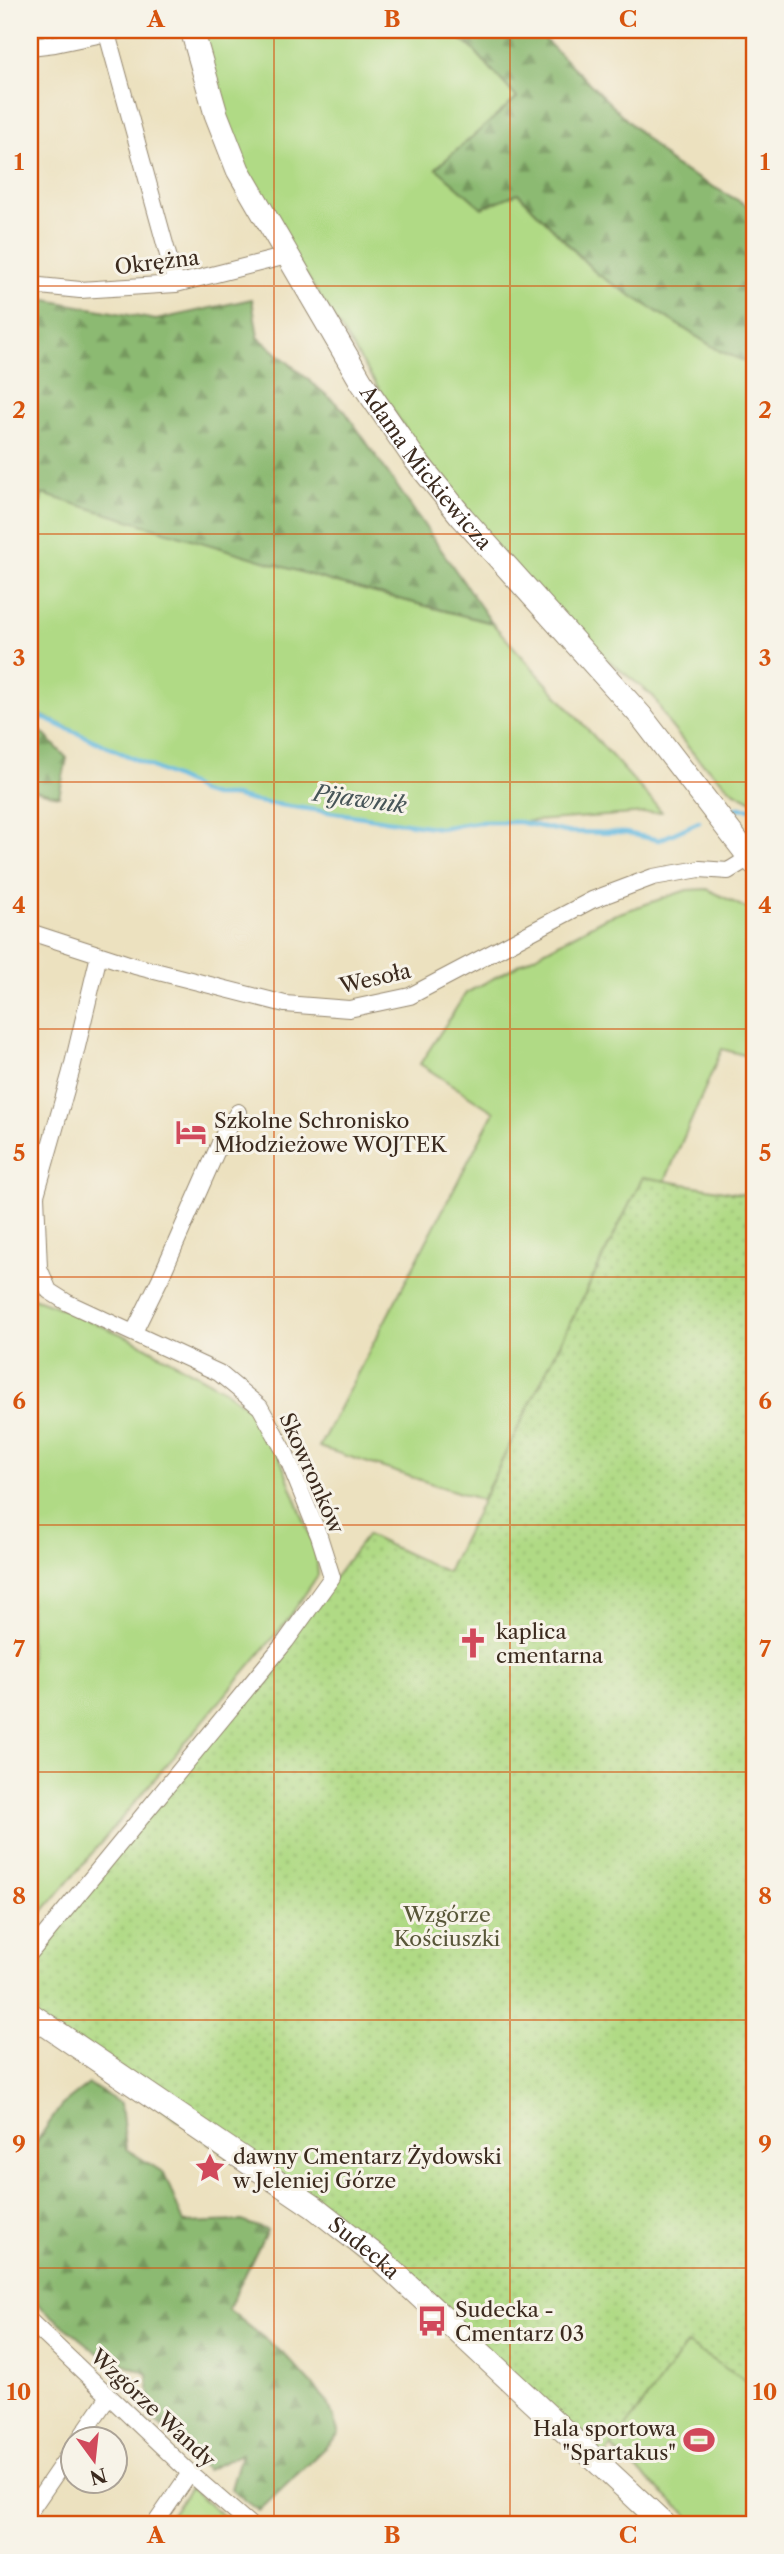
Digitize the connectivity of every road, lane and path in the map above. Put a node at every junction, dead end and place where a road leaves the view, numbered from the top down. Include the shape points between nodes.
1 (192, 30) edge
2 (112, 31) edge
3 (30, 47) edge
4 (287, 256) junction
5 (176, 284) junction
6 (30, 285) edge
7 (751, 858) edge
8 (30, 932) edge
9 (99, 955) junction
10 (239, 1112) dead end
11 (33, 1194) edge
12 (134, 1332) junction
13 (30, 1953) edge
14 (30, 2014) edge
15 (30, 2321) edge
16 (109, 2396) junction
17 (90, 2424) edge
18 (60, 2467) edge
19 (190, 2473) junction
20 (30, 2511) edge
21 (155, 2524) edge
22 (249, 2524) edge
23 (664, 2524) edge

1 - 4 street, Adama Mickiewicza via 234,160
2 - 3 street
2 - 5 street
4 - 5 street, Okrężna
4 - 7 street, Adama Mickiewicza via 361,381 414,458 641,716
5 - 6 street, Okrężna via 80,290
7 - 9 street, Wesoła via 728,871 700,869 653,877 592,900 410,996 349,1009 285,1004
8 - 9 street, Wesoła
9 - 11 street, Skowronków via 71,1072
10 - 12 street via 224,1134
11 - 12 street, Skowronków via 39,1268 49,1291
12 - 13 street, Skowronków via 219,1373 260,1407 285,1452 332,1577 286,1641
14 - 23 street, Sudecka via 291,2191 380,2259
15 - 16 street, Wzgórze Wandy
16 - 17 street
16 - 19 street, Wzgórze Wandy
18 - 20 street
19 - 21 street
19 - 22 street, Wzgórze Wandy

